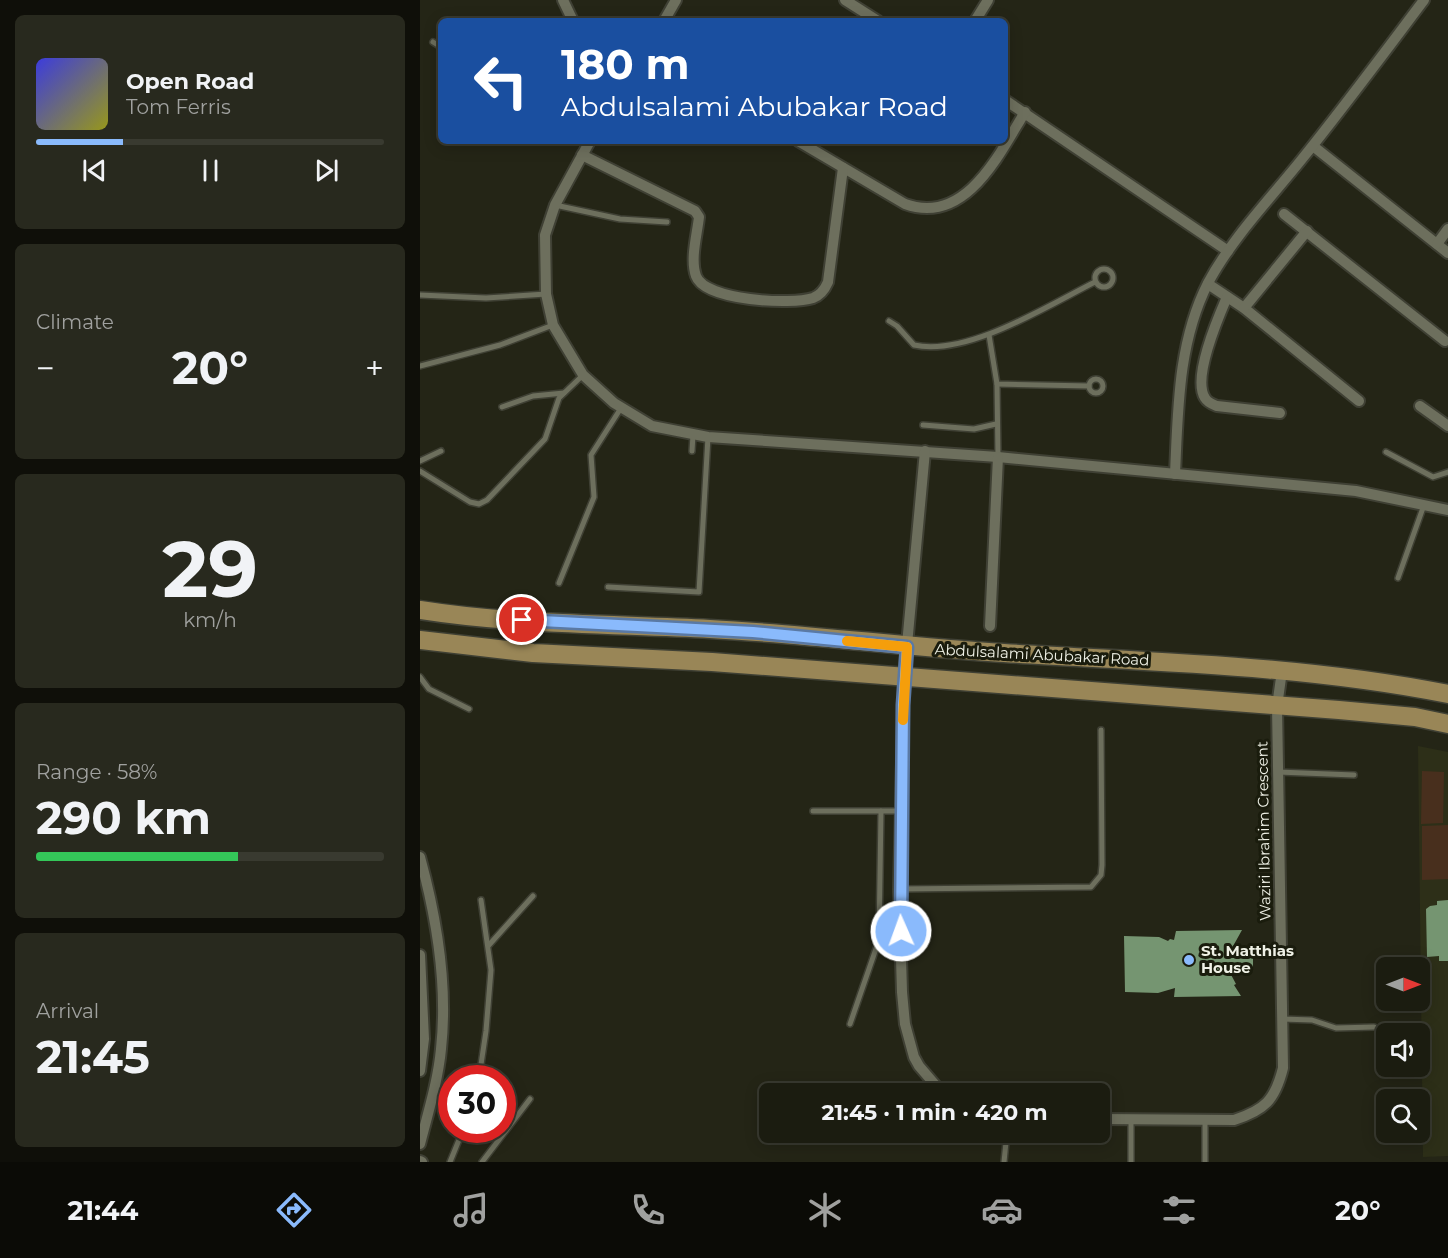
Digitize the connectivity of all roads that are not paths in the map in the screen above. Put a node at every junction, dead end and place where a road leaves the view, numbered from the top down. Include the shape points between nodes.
1 (563, 0) edge
2 (676, 0) edge
3 (844, 0) edge
4 (988, 0) edge
5 (1424, 0) edge
6 (572, 18) edge
7 (666, 18) edge
8 (873, 18) edge
9 (977, 18) edge
10 (434, 42) dead end
11 (438, 45) edge
12 (1008, 102) edge
13 (1025, 112) junction
14 (1008, 140) edge
15 (587, 144) edge
16 (803, 144) edge
17 (1005, 144) edge
18 (1313, 146) junction
19 (582, 155) junction
20 (843, 168) junction
21 (555, 205) junction
22 (1284, 214) dead end
23 (667, 222) dead end
24 (1448, 229) edge
25 (1307, 231) junction
26 (1437, 244) junction
27 (1228, 251) junction
28 (1448, 253) edge
29 (1095, 282) dead end
30 (1208, 284) junction
31 (546, 294) junction
32 (420, 295) edge
33 (1227, 297) junction
34 (1244, 308) junction
35 (889, 321) dead end
36 (553, 325) junction
37 (989, 335) junction
38 (1445, 341) dead end
39 (420, 366) edge
40 (583, 375) junction
41 (998, 384) junction
42 (1089, 386) dead end
43 (564, 393) junction
44 (1359, 401) dead end
45 (1420, 406) dead end
46 (502, 407) dead end
47 (621, 408) junction
48 (1280, 413) dead end
49 (996, 424) junction
50 (923, 425) dead end
51 (1448, 426) edge
52 (693, 435) junction
53 (708, 437) junction
54 (441, 451) dead end
55 (692, 451) dead end
56 (925, 451) junction
57 (1386, 452) dead end
58 (998, 457) junction
59 (420, 461) edge
60 (420, 471) edge
61 (1448, 472) edge
62 (1175, 474) junction
63 (1424, 505) junction
64 (1448, 510) edge
65 (1398, 578) dead end
66 (559, 583) dead end
67 (608, 587) dead end
68 (420, 610) edge
69 (990, 626) dead end
70 (420, 640) edge
71 (907, 647) junction
72 (1282, 671) junction
73 (420, 677) edge
74 (904, 677) junction
75 (1448, 694) edge
76 (1276, 706) junction
77 (469, 709) dead end
78 (1448, 724) edge
79 (1101, 730) dead end
80 (1278, 772) junction
81 (1353, 775) dead end
82 (813, 811) dead end
83 (881, 811) junction
84 (901, 811) junction
85 (420, 857) edge
86 (899, 890) junction
87 (533, 896) dead end
88 (481, 900) dead end
89 (489, 945) junction
90 (420, 955) edge
91 (1282, 1019) junction
92 (850, 1024) dead end
93 (1374, 1027) dead end
94 (480, 1065) edge
95 (420, 1071) edge
96 (934, 1083) edge
97 (530, 1099) dead end
98 (1110, 1119) edge
99 (1131, 1120) junction
100 (1205, 1121) junction
101 (458, 1143) edge
102 (1006, 1143) edge
103 (420, 1144) edge
104 (450, 1162) edge
105 (482, 1162) edge
106 (1004, 1162) edge
107 (1131, 1162) edge
108 (1205, 1162) edge

1 - 6 street
2 - 7 street
3 - 8 street
4 - 9 street
5 - 18 street
10 - 11 lane
12 - 13 street
13 - 14 street
13 - 27 street
15 - 19 street
16 - 20 street
17 - 20 street via 988,172 970,190 939,207 905,204
18 - 26 street
18 - 27 street
19 - 20 street via 695,211 699,217 696,278 715,291 758,300 805,300 825,289
19 - 21 street
21 - 23 lane via 620,219
21 - 31 street via 545,235
22 - 25 street
24 - 26 street
25 - 34 street
25 - 38 street
26 - 28 street
27 - 30 street
29 - 37 lane
30 - 33 street
30 - 62 street via 1180,375
31 - 32 lane via 486,298
31 - 36 street
33 - 34 street
33 - 48 street via 1206,354 1203,396 1217,406
34 - 44 street
35 - 37 lane via 914,345 922,347
36 - 39 lane via 500,345
36 - 40 street
37 - 41 lane
40 - 43 lane
40 - 47 street
41 - 42 lane
41 - 49 lane
43 - 46 lane via 533,396
43 - 60 lane via 555,406 545,440 487,500 479,504 470,502
45 - 51 street
47 - 52 street via 652,426
47 - 66 lane via 591,455 594,497
49 - 50 lane via 974,429
49 - 58 lane
52 - 53 street
52 - 55 lane
53 - 56 street
53 - 67 lane via 699,592
54 - 59 lane
56 - 58 street
56 - 71 street
57 - 61 lane via 1433,477
58 - 62 street
58 - 69 street
62 - 63 street via 1356,491
63 - 64 street
63 - 65 lane
68 - 71 main road, Abdulsalami Abubakar Road via 543,622 753,632
70 - 74 main road, Abdulsalami Abubakar Road via 532,653
71 - 72 main road, Abdulsalami Abubakar Road
71 - 74 street
72 - 75 main road, Abdulsalami Abubakar Road
72 - 76 street, Waziri Ibrahim Crescent
73 - 77 lane via 429,689
74 - 76 main road, Abdulsalami Abubakar Road
74 - 84 street
76 - 78 main road, Abdulsalami Abubakar Road via 1393,715
76 - 80 street, Waziri Ibrahim Crescent
79 - 86 lane via 1102,866 1101,875 1091,887
80 - 81 lane
80 - 91 street, Waziri Ibrahim Crescent
82 - 83 lane
83 - 84 lane
83 - 92 lane via 879,939
84 - 86 street
85 - 103 street via 437,929 443,1002 441,1049
86 - 96 street via 907,1031 919,1066
87 - 89 lane
88 - 89 lane
89 - 94 lane via 490,987
90 - 95 street via 424,1039
91 - 93 lane via 1312,1020 1336,1028
91 - 100 street, Waziri Ibrahim Crescent via 1283,1068 1270,1100 1254,1114 1234,1120
97 - 105 lane
98 - 99 street, Waziri Ibrahim Crescent
99 - 100 street, Waziri Ibrahim Crescent
99 - 107 lane
100 - 108 lane
101 - 104 lane
102 - 106 lane

